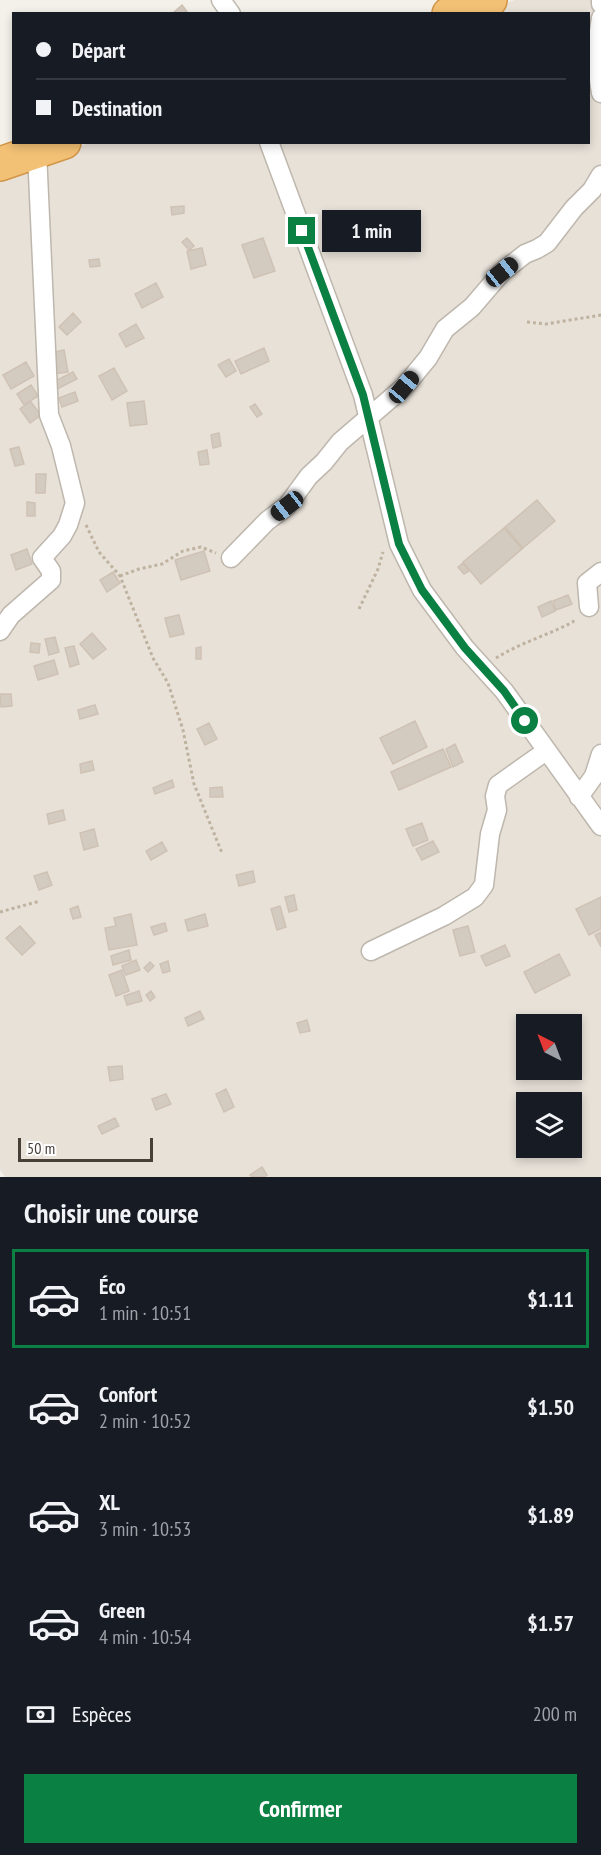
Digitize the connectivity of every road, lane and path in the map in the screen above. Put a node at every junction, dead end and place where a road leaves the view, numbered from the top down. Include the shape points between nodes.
1 (490, 0) edge
2 (455, 12) edge
3 (601, 18) edge
4 (601, 93) edge
5 (271, 144) edge
6 (51, 147) edge
7 (1, 157) edge
8 (601, 176) edge
9 (601, 315) edge
10 (527, 322) dead end
11 (368, 418) junction
12 (75, 504) junction
13 (397, 535) junction
14 (231, 558) joint
15 (601, 572) edge
16 (120, 576) junction
17 (589, 607) joint
18 (359, 609) dead end
19 (0, 631) edge
20 (482, 667) junction
21 (546, 751) junction
22 (601, 754) edge
23 (579, 797) junction
24 (601, 826) edge
25 (222, 853) dead end
26 (40, 902) dead end
27 (0, 912) edge
28 (371, 951) dead end

1 - 2 highway
3 - 4 street via 596,67
5 - 11 street
6 - 7 highway
6 - 12 street via 49,415
8 - 11 street via 547,243 502,272 472,307 445,329 404,387
9 - 10 path via 546,324
11 - 13 street
11 - 14 street via 340,442 287,506
12 - 16 path via 99,552
12 - 19 street via 62,536 42,558 51,571 51,580 11,615
13 - 18 path via 387,541
13 - 20 street via 422,590
14 - 16 path via 201,547
15 - 17 street via 587,583
16 - 25 path via 153,658 168,683 194,784
17 - 20 path via 577,610 573,622 507,651
20 - 21 street
21 - 23 street
21 - 28 street via 498,785 484,885 475,897
22 - 23 street via 594,776
23 - 24 street
26 - 27 path

